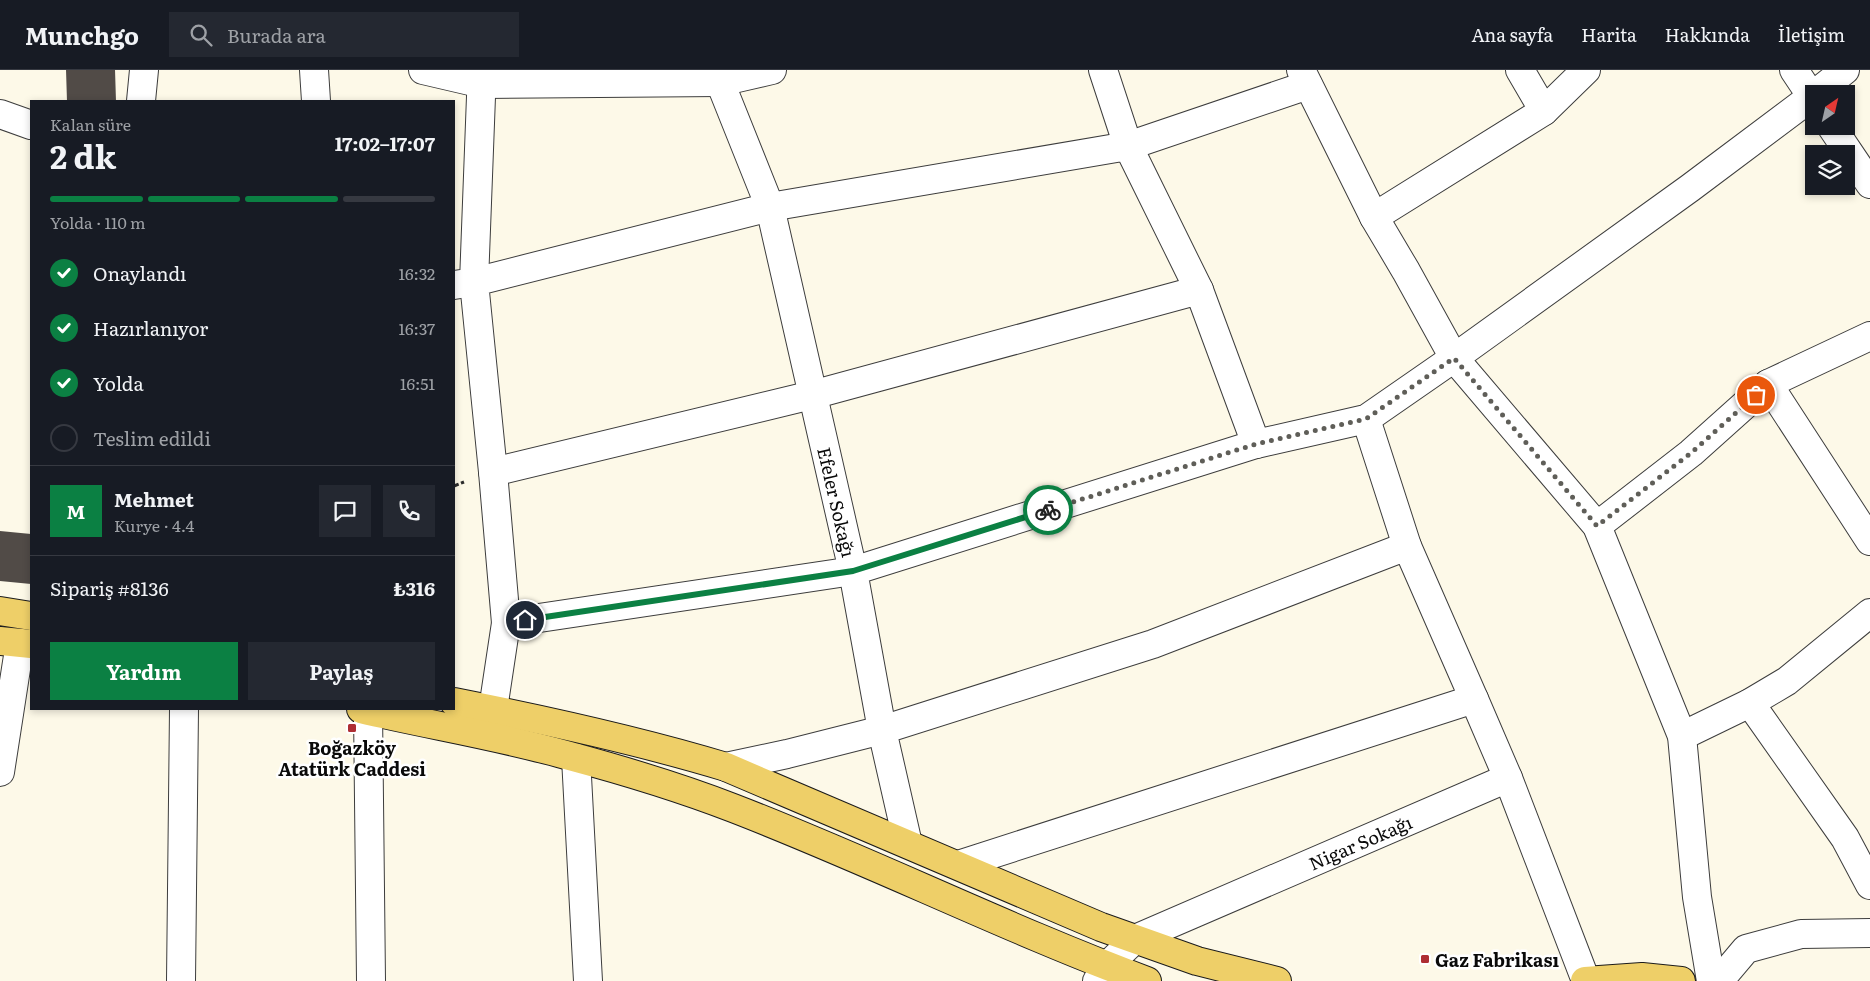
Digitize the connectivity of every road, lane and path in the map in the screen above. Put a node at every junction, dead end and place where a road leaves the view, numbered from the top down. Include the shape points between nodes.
1 (144, 70) edge
2 (314, 70) edge
3 (423, 70) edge
4 (772, 70) edge
5 (1103, 70) edge
6 (1520, 70) edge
7 (1586, 70) edge
8 (1794, 70) edge
9 (1845, 70) edge
10 (719, 76) edge
11 (482, 77) edge
12 (1304, 77) edge
13 (1805, 85) edge
14 (1827, 85) edge
15 (141, 100) edge
16 (316, 100) edge
17 (1805, 102) edge
18 (1544, 111) junction
19 (0, 114) edge
20 (30, 125) edge
21 (1838, 135) edge
22 (1128, 146) junction
23 (1870, 184) edge
24 (770, 207) junction
25 (1374, 217) junction
26 (464, 284) edge
27 (1199, 290) junction
28 (1870, 336) edge
29 (1454, 358) junction
30 (1768, 384) junction
31 (812, 395) junction
32 (1366, 419) junction
33 (1256, 444) junction
34 (493, 472) junction
35 (1597, 526) junction
36 (1870, 542) edge
37 (1408, 546) junction
38 (853, 571) junction
39 (0, 611) edge
40 (1870, 612) edge
41 (30, 616) edge
42 (506, 623) junction
43 (17, 643) edge
44 (1474, 699) junction
45 (455, 702) edge
46 (1750, 703) junction
47 (493, 709) junction
48 (184, 710) edge
49 (365, 710) edge
50 (882, 730) junction
51 (1682, 736) junction
52 (576, 758) junction
53 (726, 766) junction
54 (0, 772) edge
55 (1508, 778) junction
56 (908, 844) junction
57 (958, 865) junction
58 (1870, 885) edge
59 (1870, 933) edge
60 (1135, 939) junction
61 (1102, 974) edge
62 (181, 981) edge
63 (371, 981) edge
64 (588, 981) edge
65 (1147, 981) edge
66 (1277, 981) edge
67 (1586, 981) edge
68 (1681, 981) edge
69 (1712, 981) edge
70 (1719, 981) edge

1 - 15 street
2 - 16 street
3 - 11 street
4 - 10 street
5 - 22 street
6 - 18 street
7 - 18 street
8 - 13 street
9 - 14 street
10 - 11 street
10 - 24 street, Efeler Sokağı
11 - 26 street
12 - 22 street
12 - 25 street
17 - 29 street
18 - 25 street
19 - 20 street
21 - 23 street
22 - 24 street
22 - 27 street
24 - 26 street
24 - 31 street, Efeler Sokağı
25 - 29 street
26 - 34 street
27 - 31 street
27 - 33 street
28 - 30 street
29 - 32 street
29 - 35 street
30 - 35 street via 1691,453
30 - 36 street
31 - 34 street
31 - 38 street, Efeler Sokağı
32 - 33 street
32 - 37 street
33 - 38 street
34 - 42 street
35 - 51 street
37 - 44 street
37 - 50 street via 1153,644
38 - 42 street, Efeler Sokağı
38 - 50 street
39 - 41 main road
40 - 46 street via 1787,682
42 - 47 street
43 - 54 street
44 - 55 street
44 - 57 street
45 - 47 main road
46 - 51 street
46 - 58 street via 1845,838
47 - 53 main road
48 - 62 street
49 - 52 main road
49 - 63 street
50 - 53 street
50 - 56 street
51 - 69 street via 1697,897
52 - 61 main road via 732,808
52 - 64 street
53 - 56 main road
55 - 60 street, Nigar Sokağı
55 - 67 street
56 - 57 main road
57 - 60 main road
59 - 70 street via 1801,934 1746,950
60 - 61 street
60 - 66 main road via 1198,961
61 - 65 main road
67 - 68 main road via 1642,977

